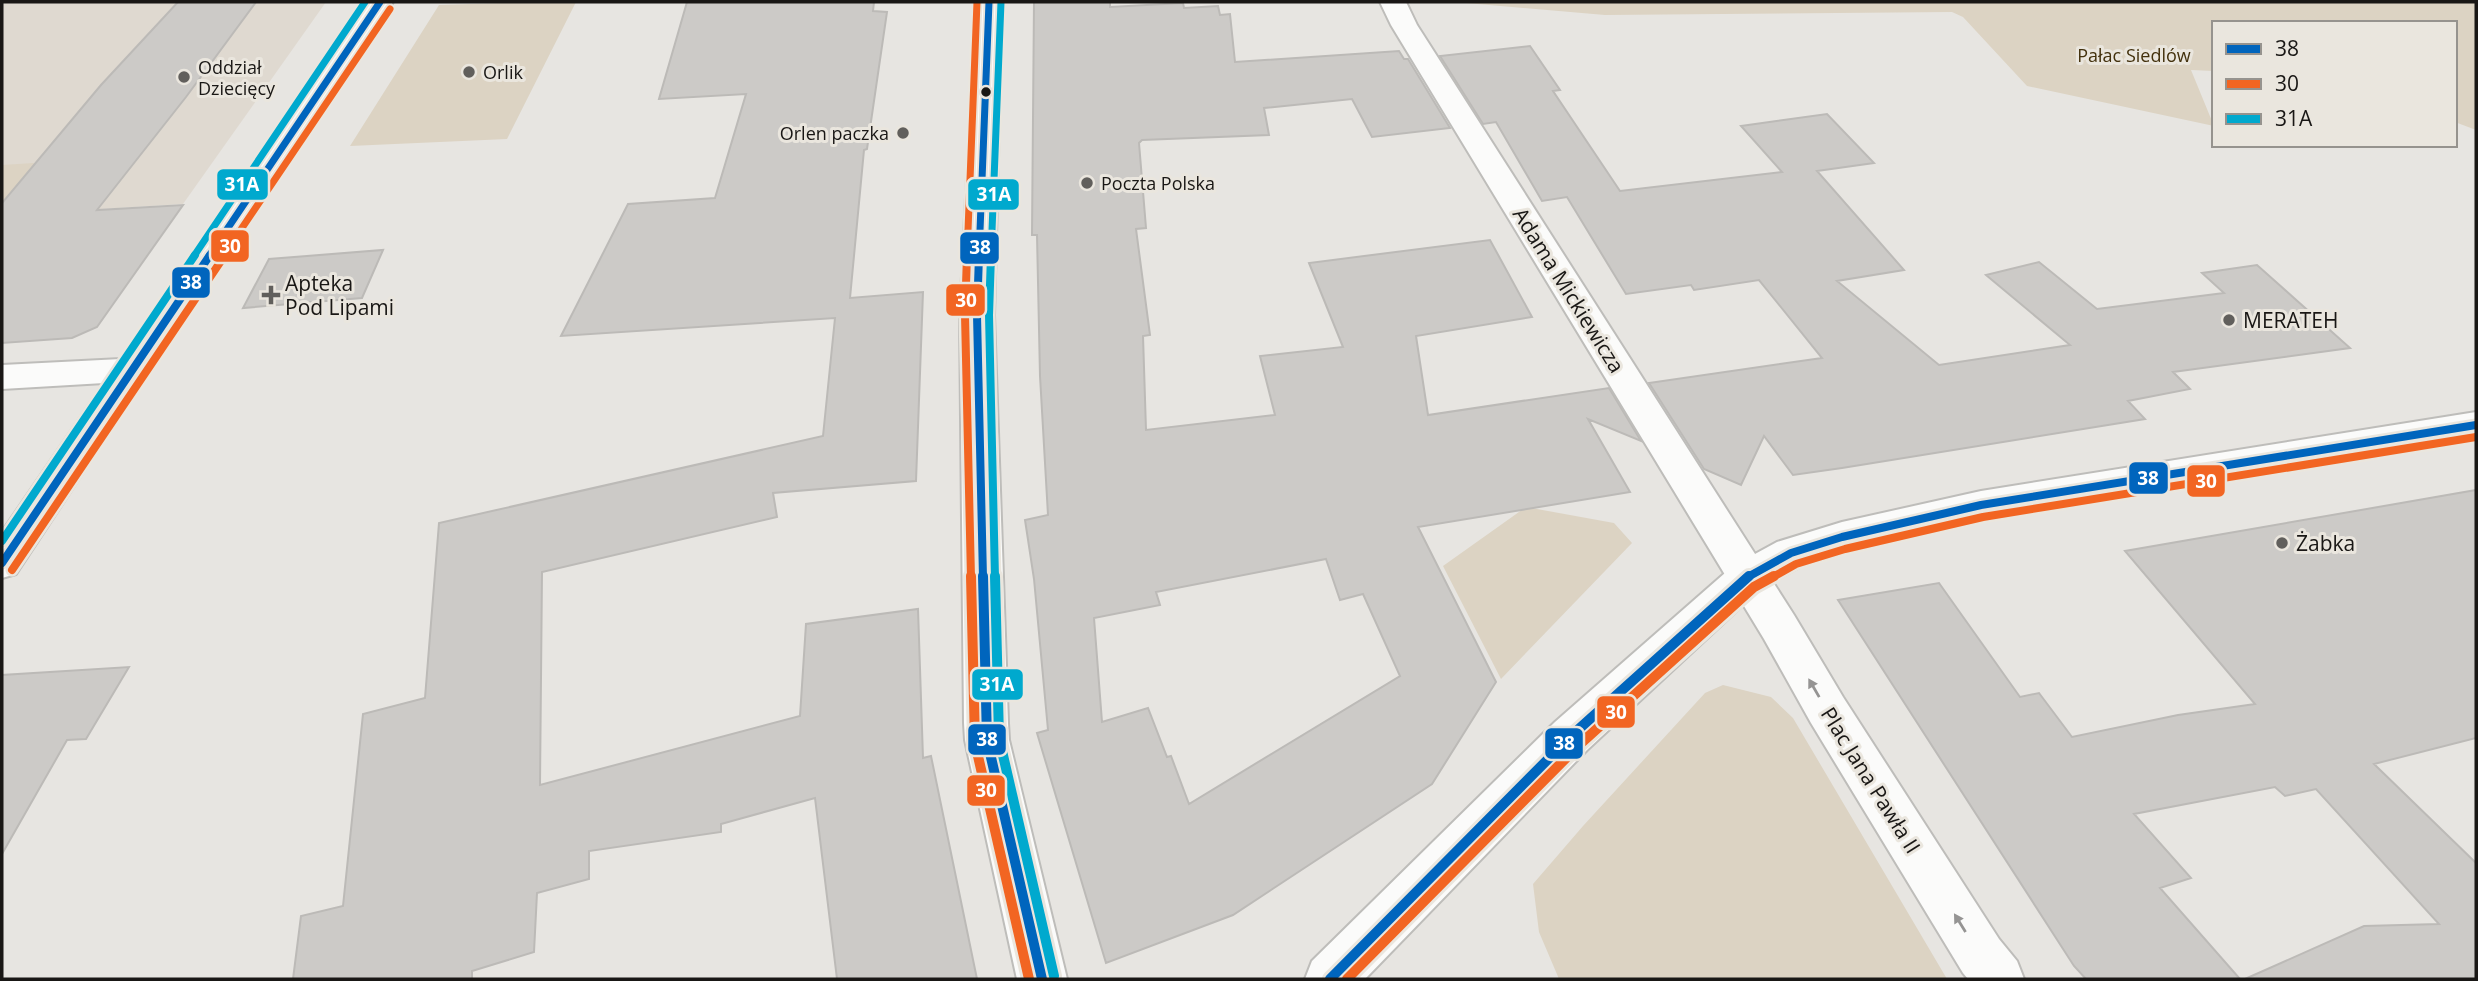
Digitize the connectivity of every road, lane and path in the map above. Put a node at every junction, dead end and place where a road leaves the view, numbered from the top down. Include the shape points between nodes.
1 (380, 2) edge
2 (989, 2) edge
3 (1393, 2) edge
4 (132, 370) junction
5 (2, 377) edge
6 (2476, 425) edge
7 (2, 563) edge
8 (1747, 577) junction
9 (1042, 979) edge
10 (1330, 979) edge
11 (1999, 979) edge

1 - 4 street
2 - 9 street via 977,305 986,723
3 - 8 street, Adama Mickiewicza
4 - 5 street
4 - 7 street
6 - 8 street via 1981,505 1842,537 1791,553
8 - 10 street via 1571,736
11 -> 8 street, Plac Jana Pawła II

